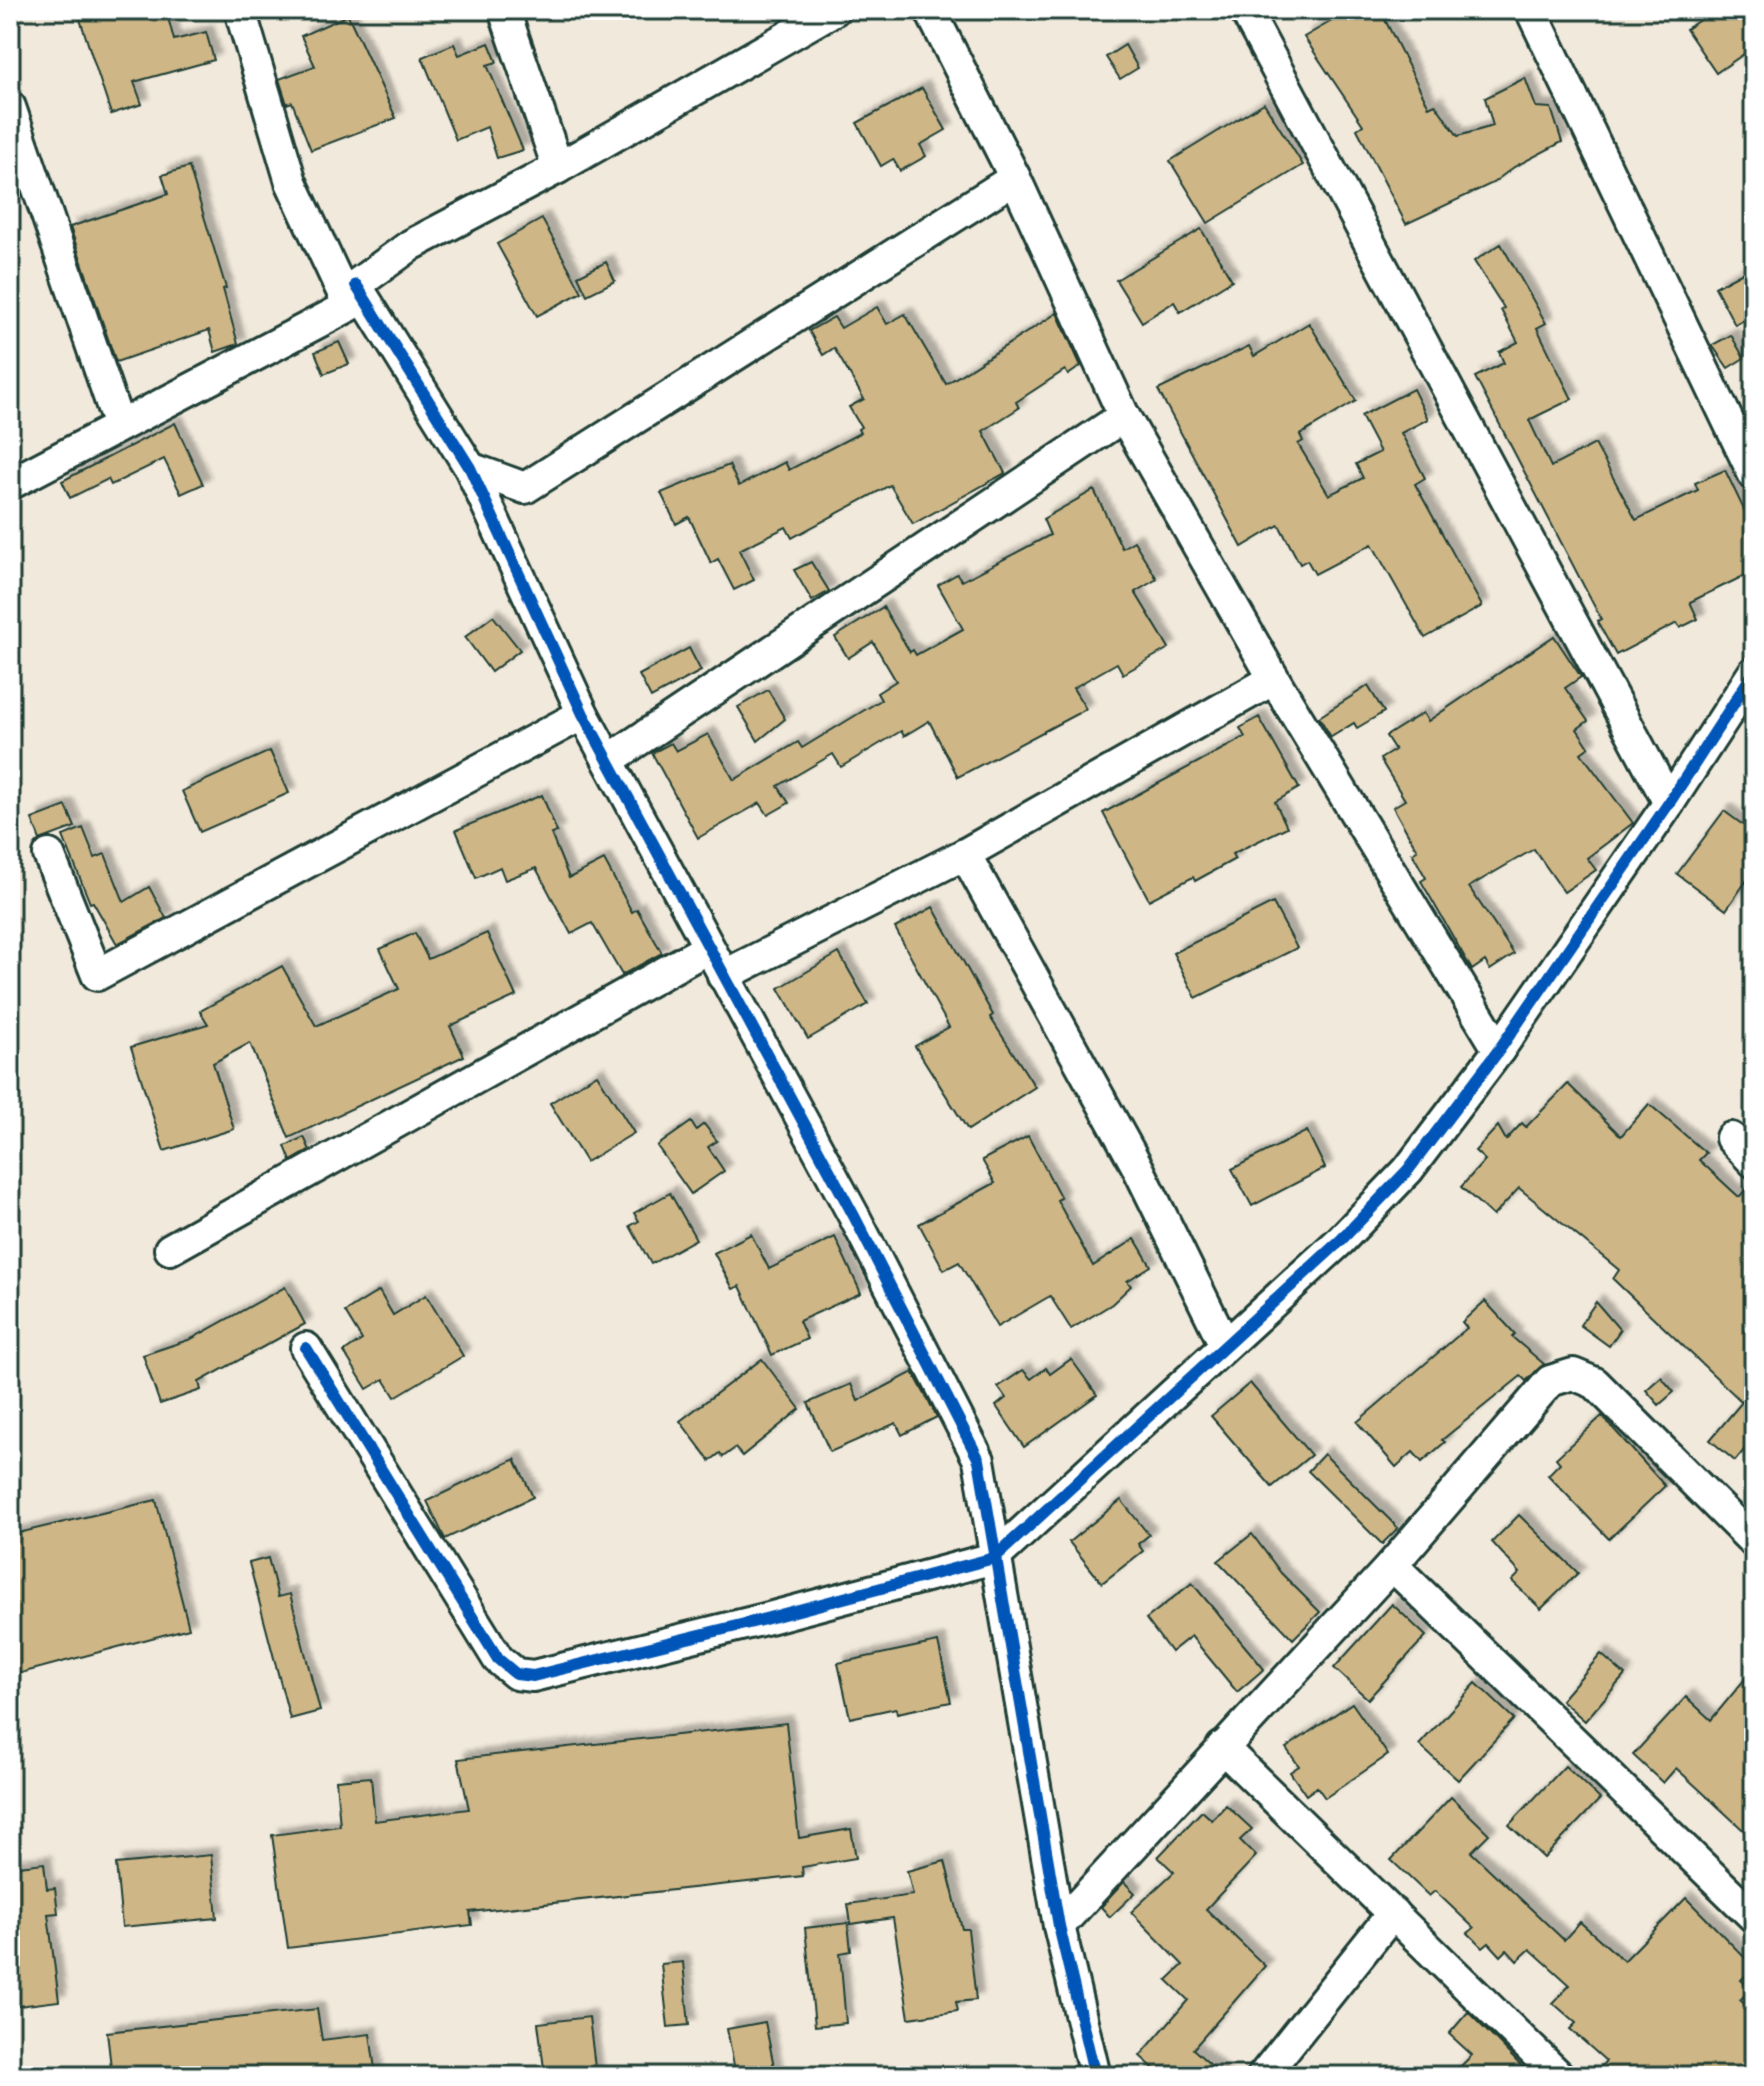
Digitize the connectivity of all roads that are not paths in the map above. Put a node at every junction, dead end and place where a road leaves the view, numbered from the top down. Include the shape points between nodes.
1 (240, 10) edge
2 (504, 10) edge
3 (834, 10) edge
4 (930, 10) edge
5 (1245, 10) edge
6 (1531, 10) edge
7 (10, 107) edge
8 (558, 168) junction
9 (1015, 178) junction
10 (353, 296) junction
11 (1124, 416) junction
12 (119, 426) junction
13 (470, 468) junction
14 (1754, 475) edge
15 (10, 484) edge
16 (1754, 672) edge
17 (1274, 679) junction
18 (583, 714) junction
19 (609, 760) junction
20 (1669, 803) junction
21 (965, 854) junction
22 (49, 855) dead end
23 (708, 948) junction
24 (723, 976) junction
25 (1499, 1050) junction
26 (1731, 1138) dead end
27 (1754, 1162) edge
28 (170, 1249) dead end
29 (1225, 1345) junction
30 (306, 1348) dead end
31 (1754, 1542) edge
32 (994, 1558) junction
33 (1392, 1565) junction
34 (1222, 1747) junction
35 (1393, 1913) junction
36 (1754, 1917) edge
37 (1059, 1926) junction
38 (1095, 2076) edge
39 (1263, 2076) edge
40 (1559, 2076) edge

1 - 10 street via 291,182
2 - 8 street
3 - 8 street
4 - 9 street
5 - 20 street
6 - 14 street
7 - 12 street
8 - 10 street via 411,245
9 - 11 street
9 - 13 street via 525,488
10 - 12 street
10 - 13 street
11 - 17 street
11 - 19 street
12 - 15 street
13 - 18 street
16 - 20 street
17 - 21 street
17 - 25 street
18 - 19 street
18 - 22 street via 97,975
19 - 23 street
20 - 25 street
21 - 24 street
21 - 29 street via 1137,1166
23 - 24 street
23 - 28 street
24 - 32 street via 979,1460
25 - 29 street via 1408,1170 1341,1240
26 - 27 street
29 - 32 street
30 - 32 street via 498,1659 516,1674 533,1676
31 - 33 street via 1595,1383 1573,1374 1550,1381
32 - 37 street
33 - 34 street
33 - 36 street
34 - 35 street
34 - 37 street
35 - 39 street
35 - 40 street
37 - 38 street

